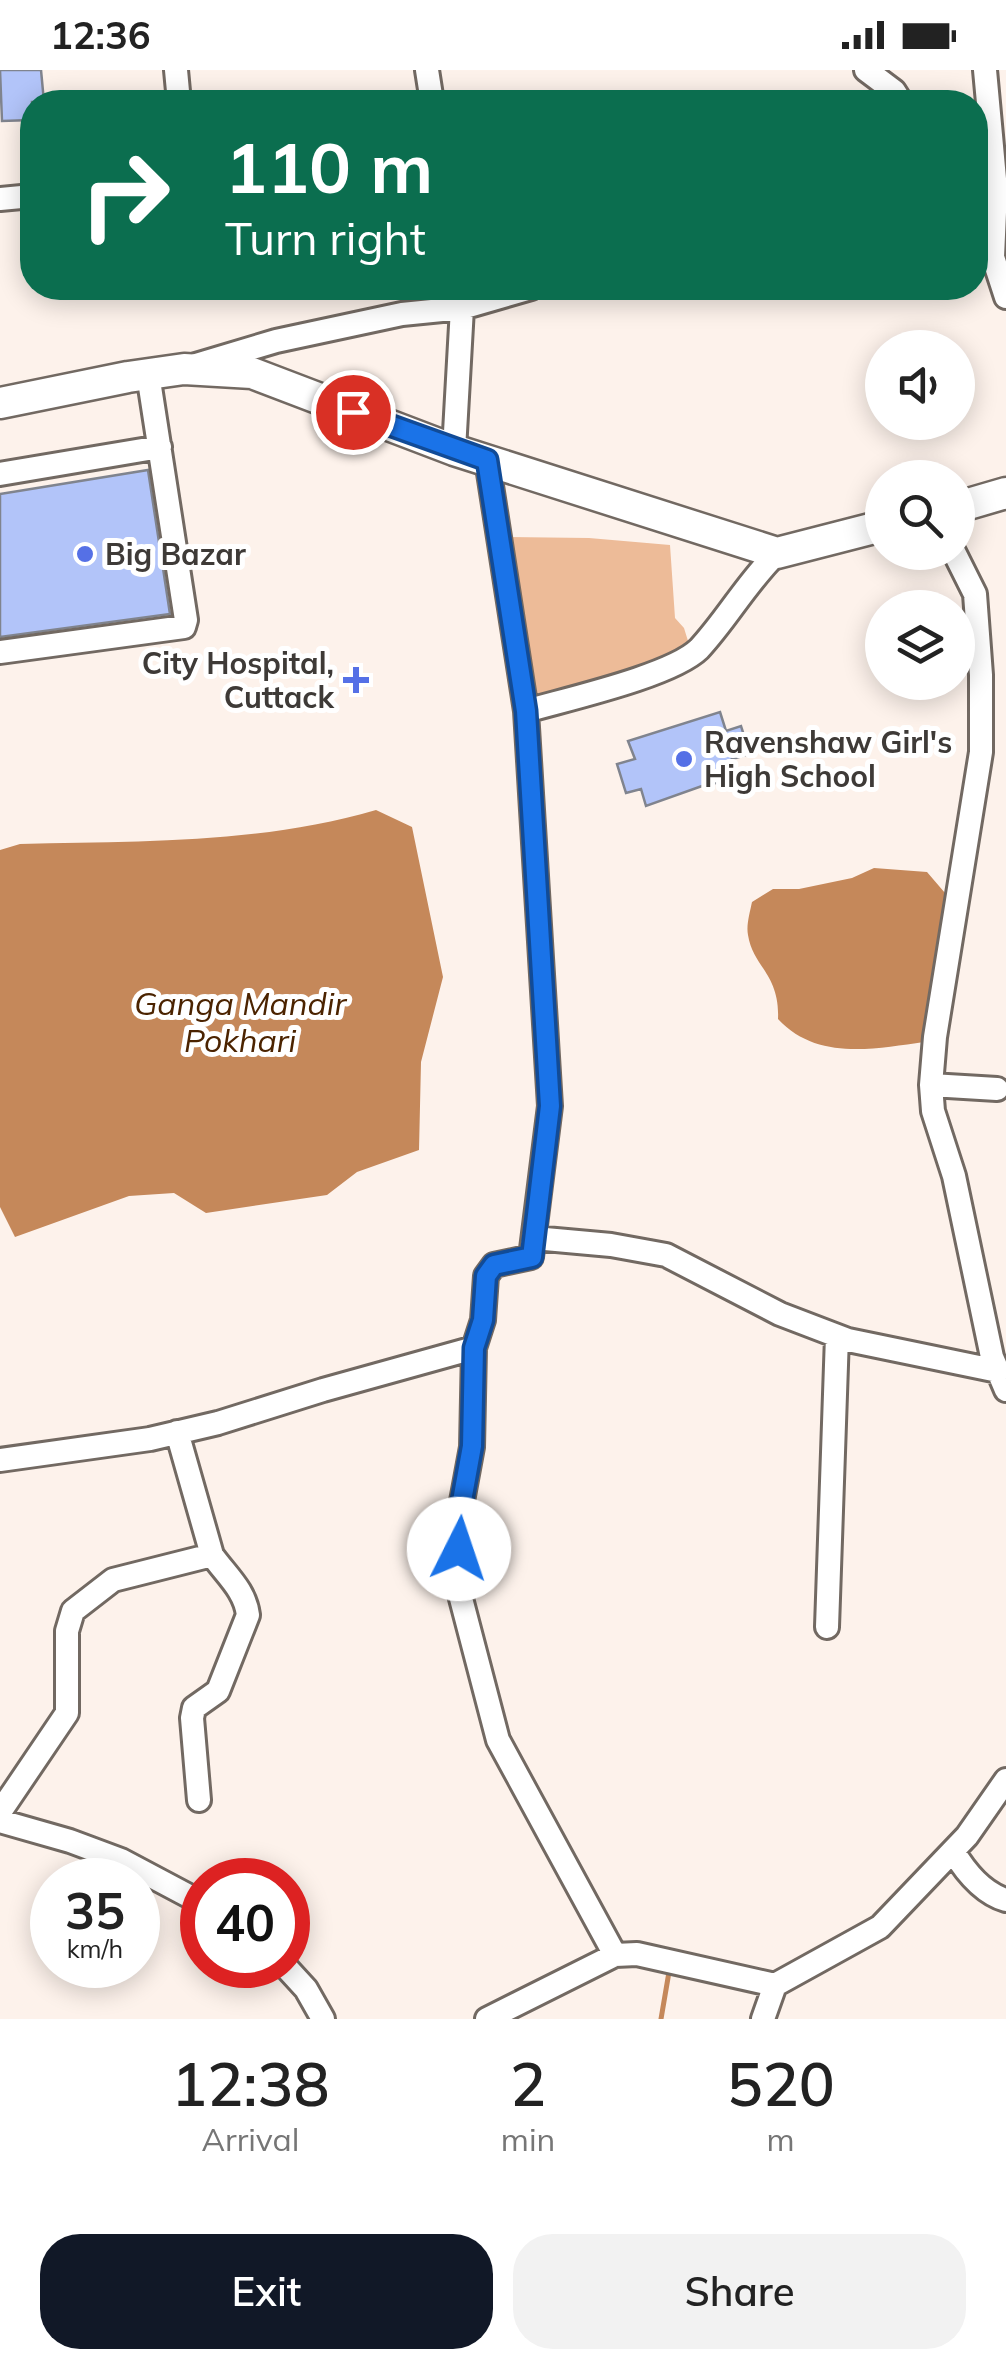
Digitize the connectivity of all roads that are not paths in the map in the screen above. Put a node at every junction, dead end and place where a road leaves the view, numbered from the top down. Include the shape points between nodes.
1 (866, 70) edge
2 (894, 90) edge
3 (988, 110) edge
4 (991, 252) edge
5 (1006, 297) edge
6 (469, 300) edge
7 (184, 369) junction
8 (148, 374) junction
9 (0, 403) edge
10 (160, 447) junction
11 (454, 450) junction
12 (487, 460) junction
13 (0, 474) edge
14 (1006, 493) edge
15 (975, 502) edge
16 (865, 530) edge
17 (777, 553) junction
18 (963, 570) edge
19 (0, 652) edge
20 (526, 711) junction
21 (931, 1086) junction
22 (997, 1089) dead end
23 (534, 1238) junction
24 (838, 1336) junction
25 (474, 1348) junction
26 (1002, 1381) edge
27 (177, 1432) junction
28 (0, 1460) edge
29 (212, 1555) junction
30 (828, 1628) dead end
31 (1006, 1780) edge
32 (199, 1800) dead end
33 (0, 1812) edge
34 (0, 1821) edge
35 (952, 1851) junction
36 (180, 1892) edge
37 (1006, 1900) edge
38 (615, 1955) junction
39 (775, 1985) junction
40 (305, 1988) edge
41 (323, 2019) edge
42 (487, 2019) edge
43 (763, 2019) edge

1 - 2 street
3 - 4 street via 996,190
4 - 5 street
6 - 7 street via 276,341
6 - 11 street
7 - 8 main road
7 - 11 main road via 252,373
8 - 9 main road
8 - 10 street
10 - 13 street
10 - 19 street via 184,627
11 - 12 main road
12 - 17 main road
12 - 20 street
14 - 15 main road
16 - 17 main road
17 - 20 street via 678,665
18 - 21 street via 975,594 980,752
20 - 23 street via 550,1106
21 - 22 street
21 - 26 street
23 - 24 street via 666,1255
23 - 25 street via 532,1257 494,1265 486,1276
24 - 26 street
24 - 30 street
25 - 27 street
25 - 38 street via 458,1587 498,1740
27 - 28 street
27 - 29 street
29 - 32 street via 236,1583 248,1615 218,1691 194,1708
29 - 33 street via 113,1580 74,1612 67,1631 67,1713
31 - 35 street
34 - 36 street via 120,1860
35 - 37 street via 967,1874
35 - 39 street via 880,1927
38 - 39 street via 637,1954
38 - 42 street
39 - 43 street
40 - 41 street

